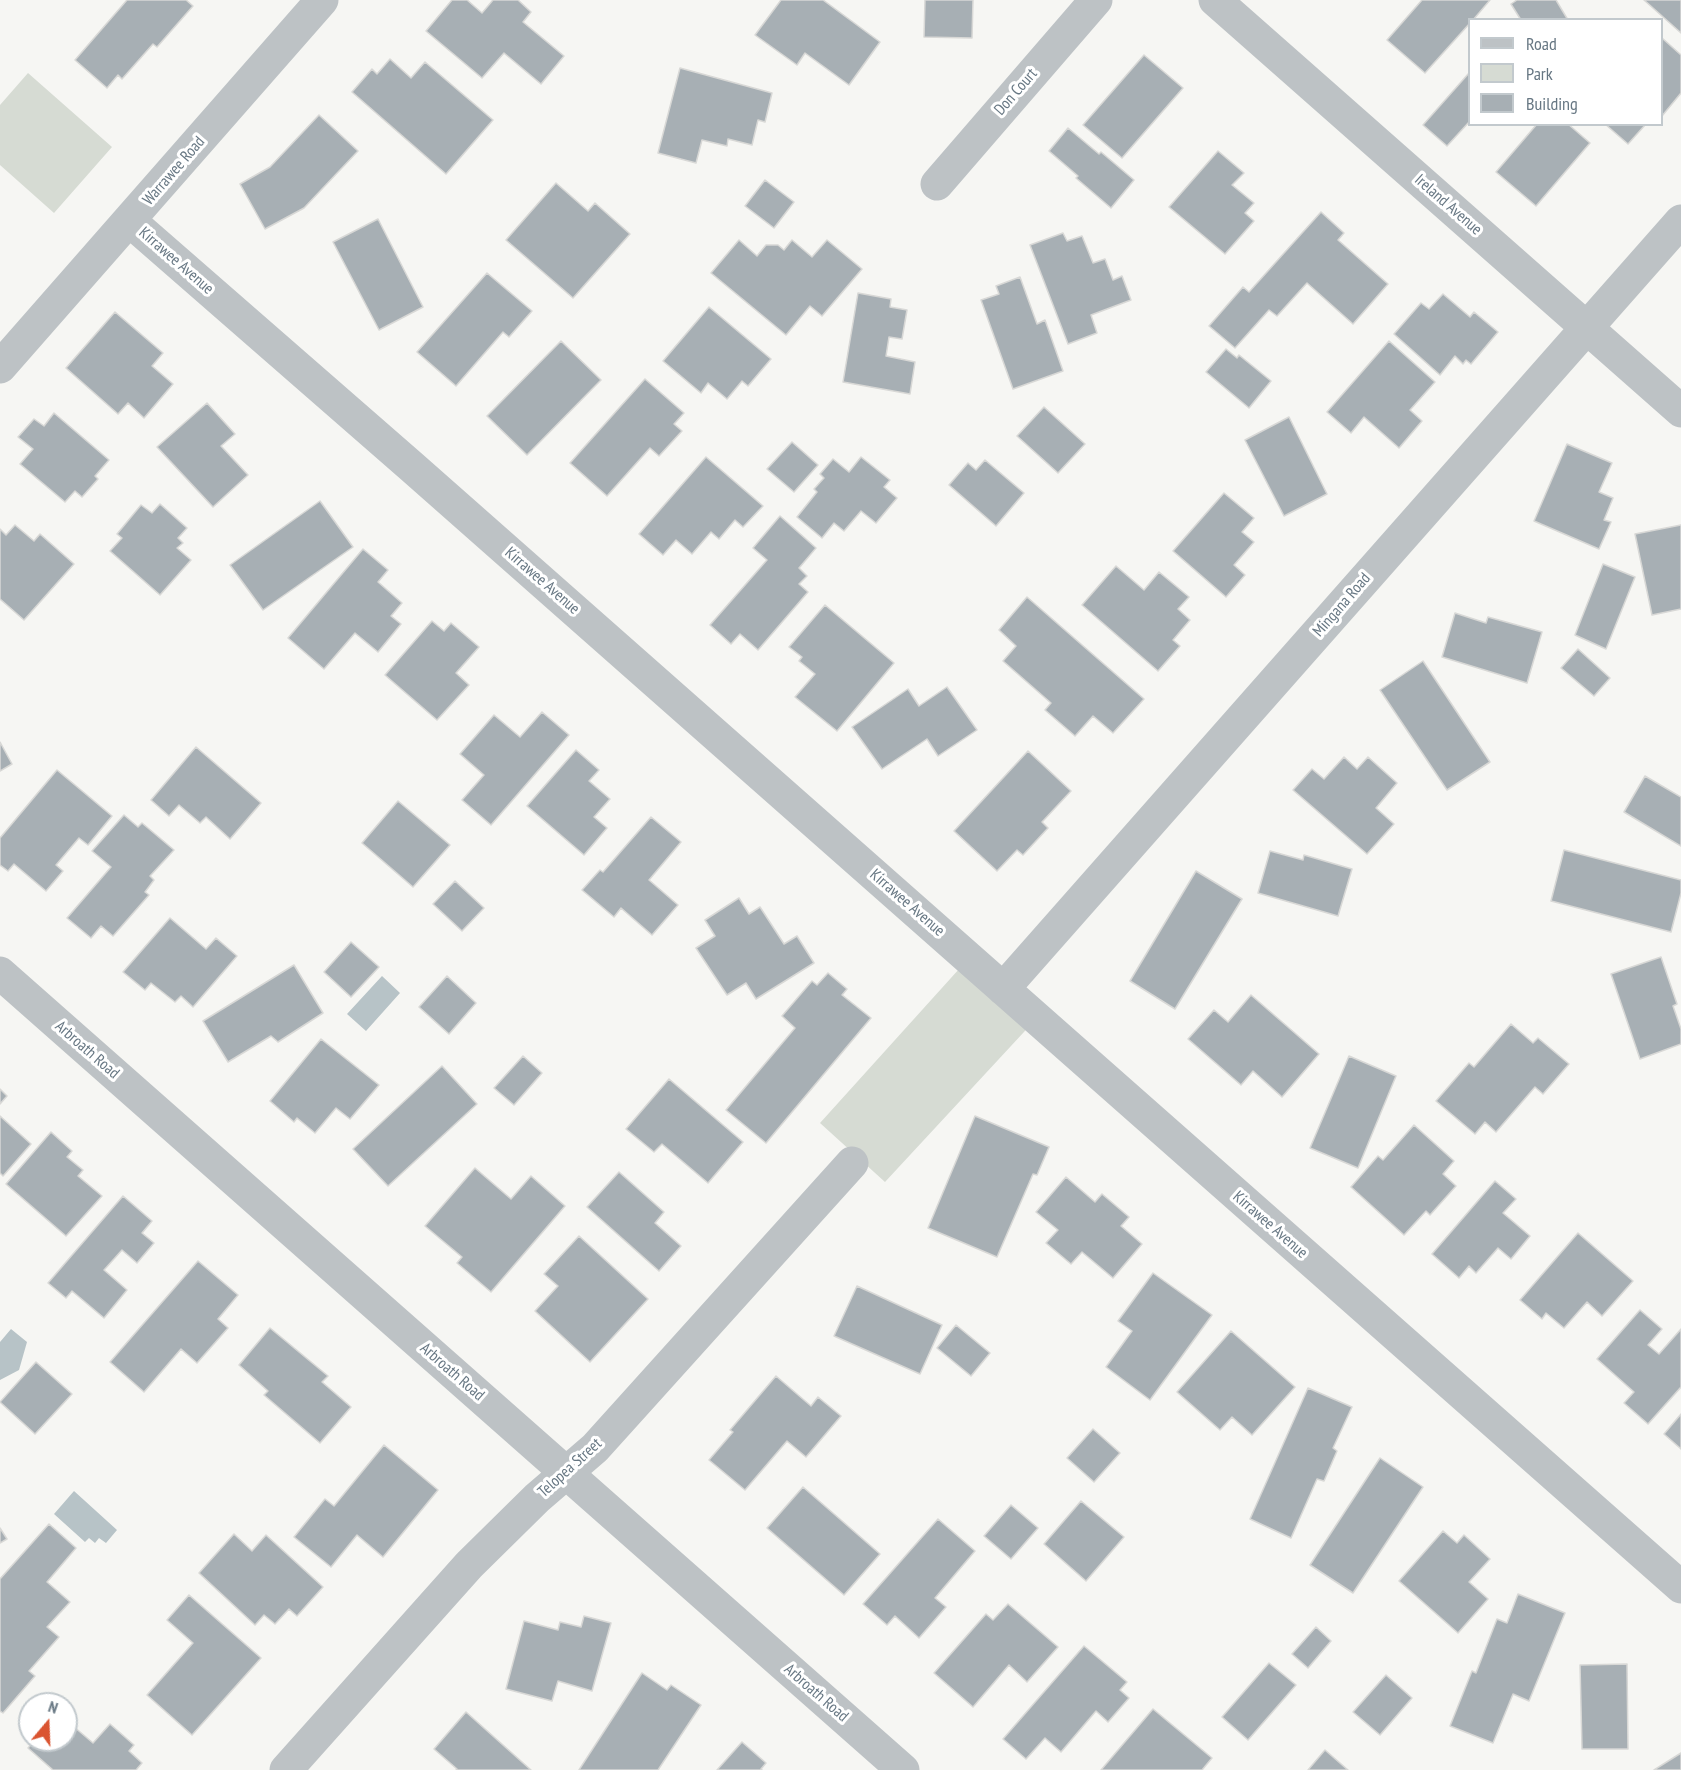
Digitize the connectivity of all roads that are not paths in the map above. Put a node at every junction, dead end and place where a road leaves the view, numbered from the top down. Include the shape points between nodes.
1 (322, 0) edge
2 (1096, 0) edge
3 (1215, 0) edge
4 (937, 184) dead end
5 (1681, 220) edge
6 (130, 221) junction
7 (1587, 328) junction
8 (0, 367) edge
9 (1681, 411) edge
10 (0, 973) edge
11 (1004, 989) junction
12 (852, 1163) dead end
13 (567, 1473) junction
14 (1681, 1587) edge
15 (286, 1770) edge
16 (903, 1770) edge

1 - 6 street, Warrawee Road
2 - 4 street, Don Court
3 - 7 street, Ireland Avenue
5 - 7 street, Mingana Road
6 - 8 street, Warrawee Road
6 - 11 street, Kirrawee Avenue
7 - 9 street, Ireland Avenue
7 - 11 street, Mingana Road
10 - 13 street, Arbroath Road
11 - 14 street, Kirrawee Avenue
12 - 13 street, Telopea Street via 595,1448
13 - 15 street, Telopea Street via 469,1565
13 - 16 street, Arbroath Road

